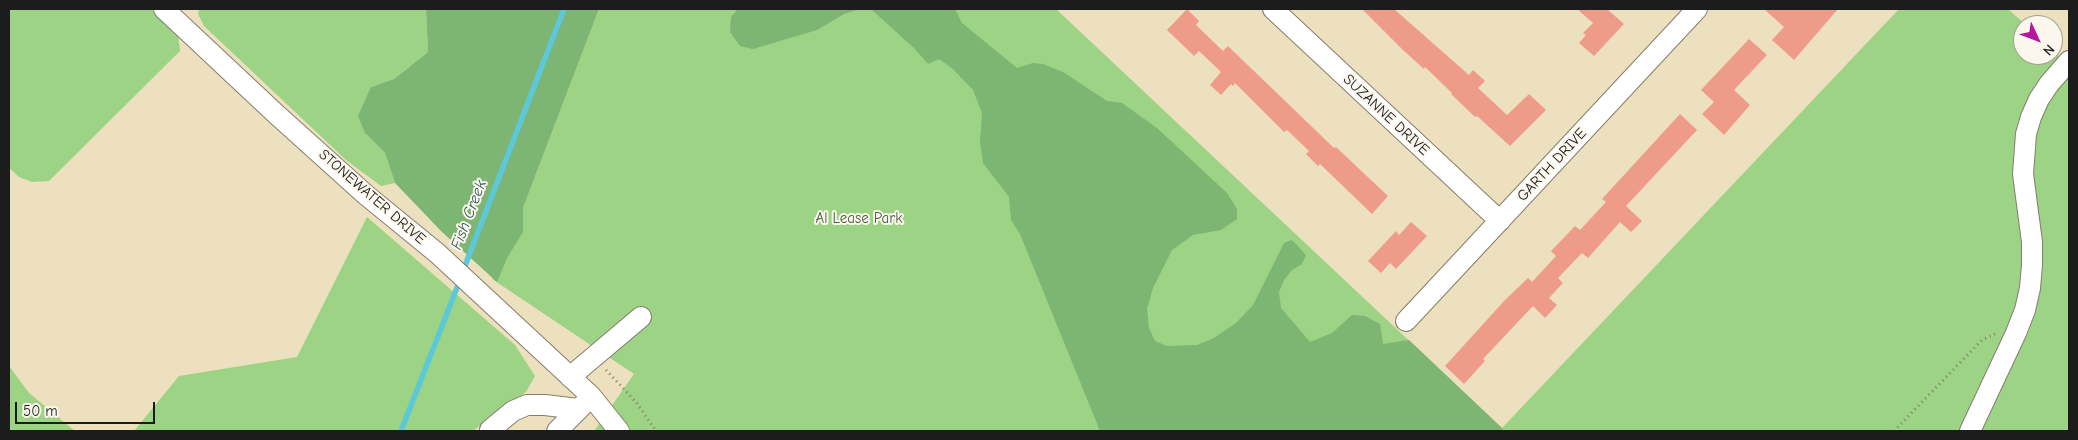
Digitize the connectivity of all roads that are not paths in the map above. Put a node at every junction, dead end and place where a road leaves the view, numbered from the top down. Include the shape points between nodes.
1 (164, 9) edge
2 (1273, 9) edge
3 (1697, 9) edge
4 (2065, 66) edge
5 (1500, 220) junction
6 (641, 317) dead end
7 (1406, 321) dead end
8 (570, 377) junction
9 (585, 402) junction
10 (490, 430) dead end
11 (557, 431) edge
12 (619, 431) edge
13 (1970, 431) edge

1 - 8 street, STONEWATER DRIVE via 366,195 437,253
2 - 5 street, SUZANNE DRIVE
3 - 5 street, GARTH DRIVE
4 - 13 street via 2040,99 2026,134 2023,174 2032,265 2025,310
5 - 7 street, GARTH DRIVE
6 - 8 street
8 - 9 street, STONEWATER DRIVE
9 - 10 street via 528,405 513,411
9 - 11 street
9 - 12 street, STONEWATER DRIVE

